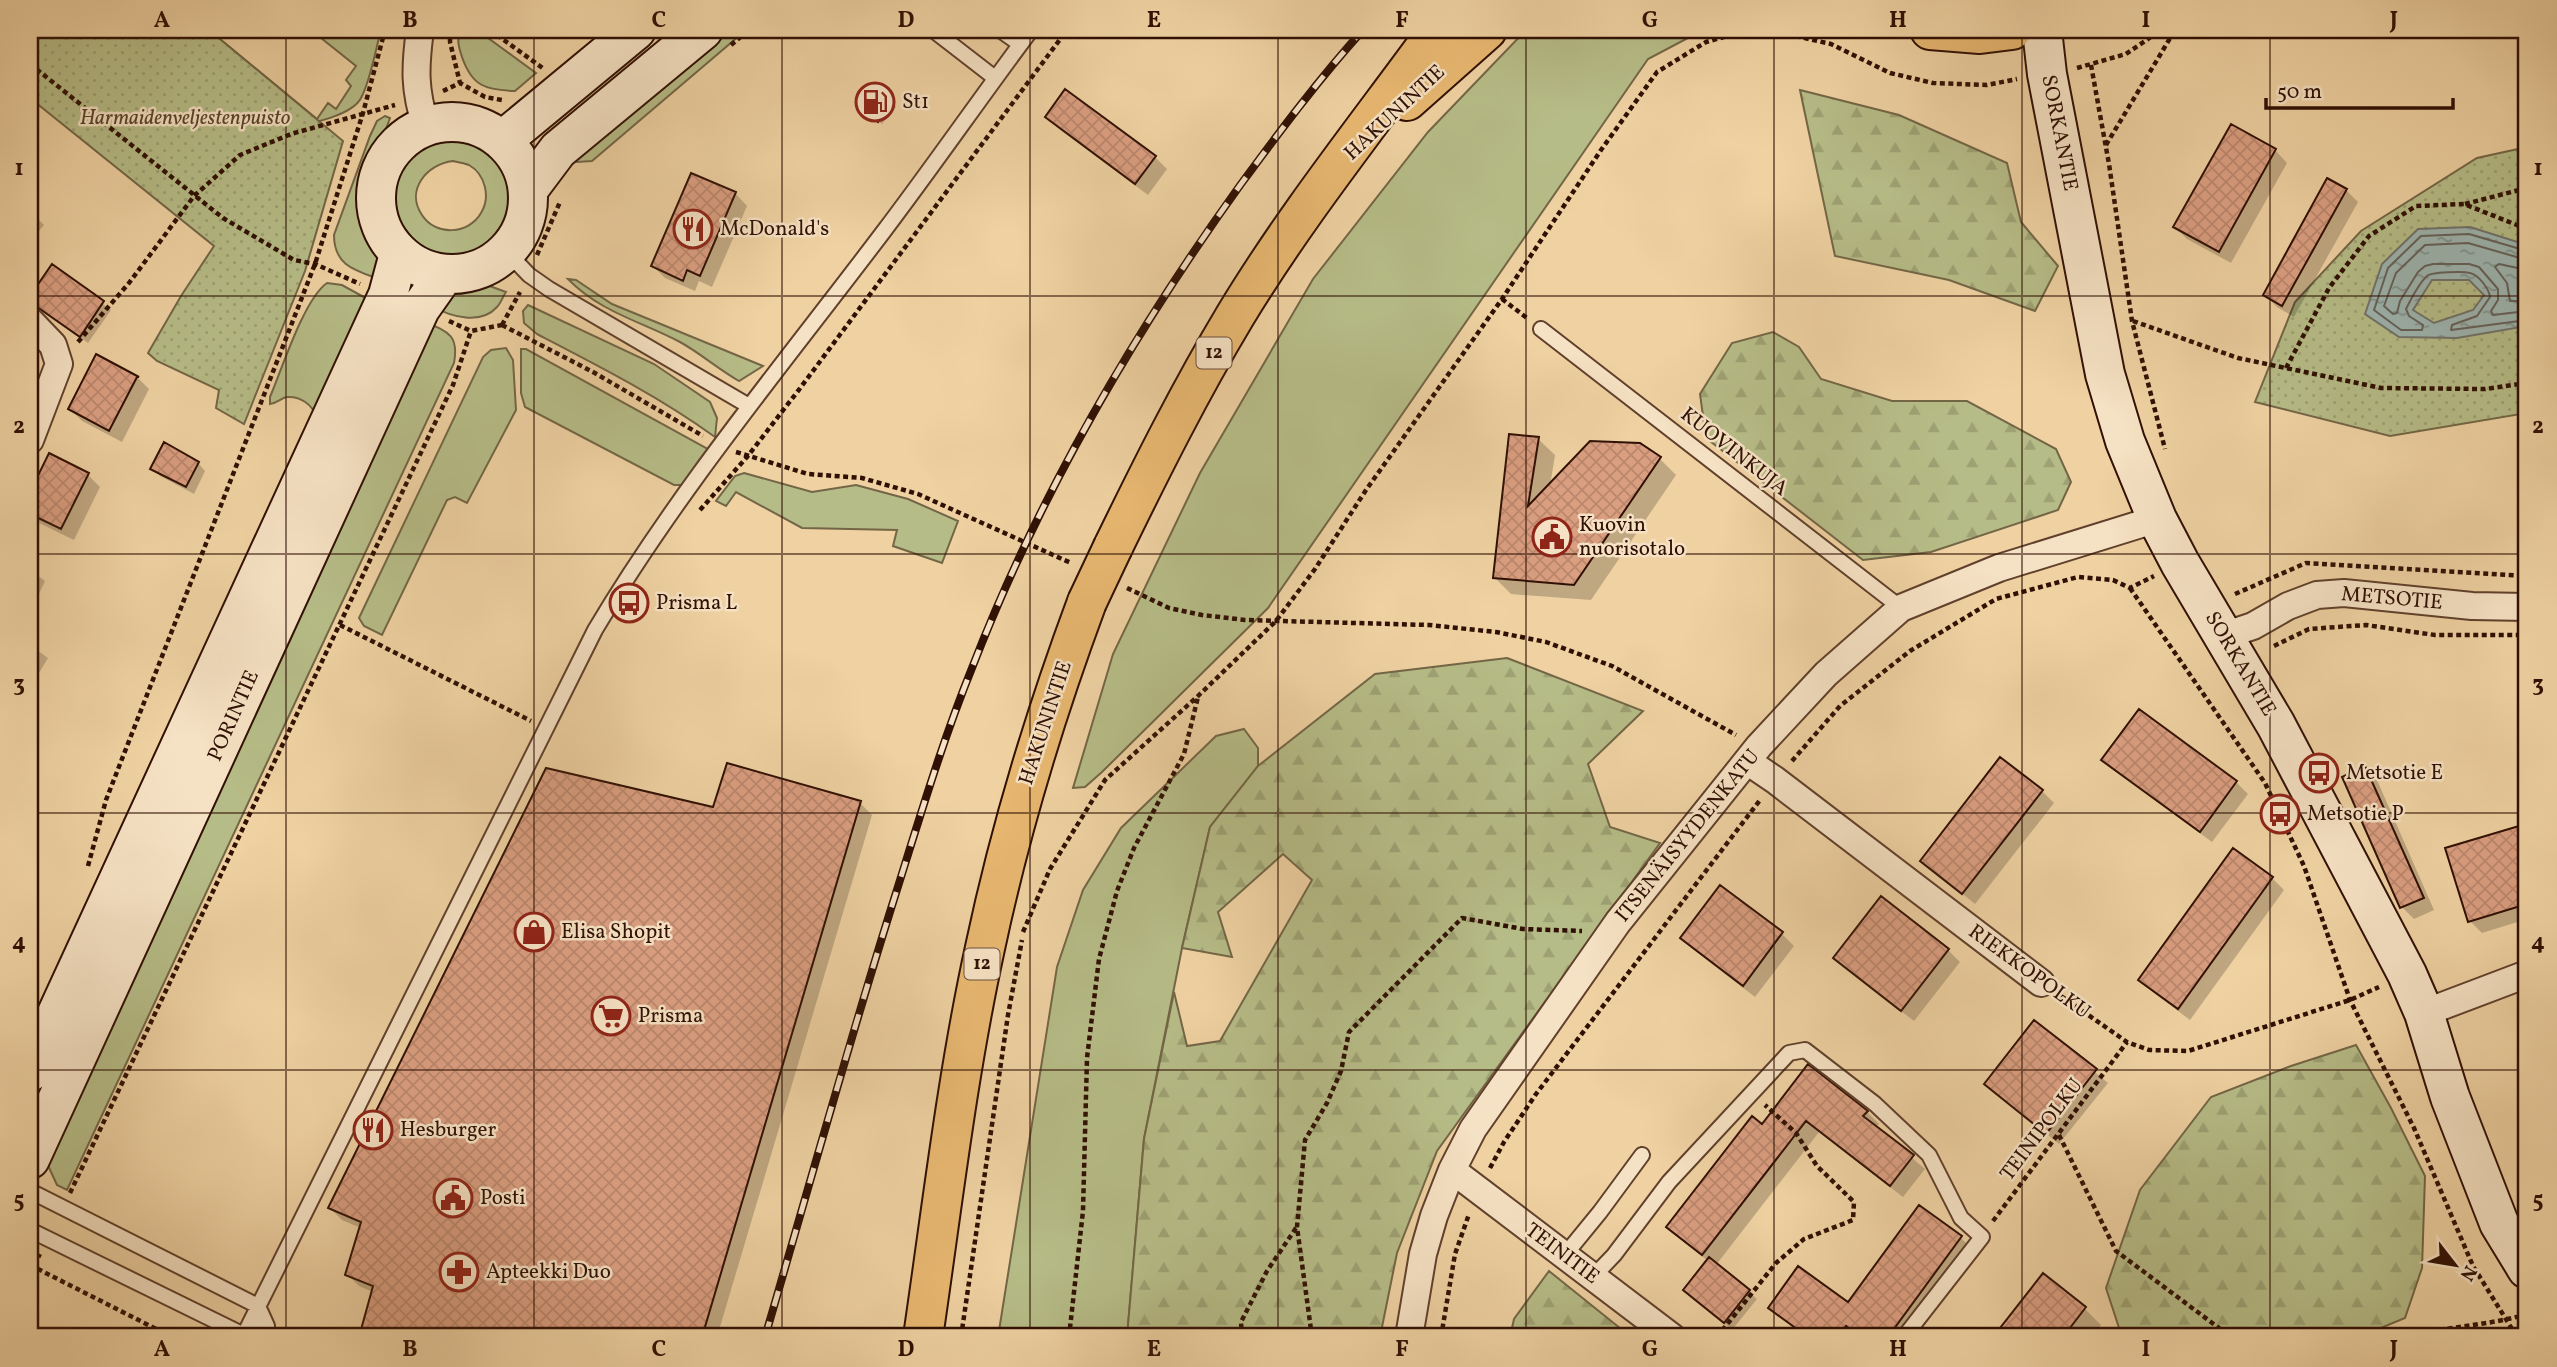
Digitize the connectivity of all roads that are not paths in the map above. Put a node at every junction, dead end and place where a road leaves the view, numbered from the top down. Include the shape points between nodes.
1 (420, 30) edge
2 (636, 30) edge
3 (703, 30) edge
4 (933, 30) edge
5 (1000, 30) edge
6 (1031, 30) edge
7 (1442, 30) edge
8 (1487, 30) edge
9 (1930, 30) edge
10 (2012, 30) edge
11 (2042, 30) edge
12 (1020, 44) junction
13 (995, 78) junction
14 (422, 113) junction
15 (503, 140) junction
16 (1335, 170) junction
17 (528, 190) junction
18 (506, 251) junction
19 (399, 254) junction
20 (444, 275) junction
21 (30, 321) edge
22 (1541, 329) road end
23 (749, 406) junction
24 (30, 440) edge
25 (2157, 519) junction
26 (2527, 607) edge
27 (1901, 608) junction
28 (2223, 636) junction
29 (1747, 761) junction
30 (2527, 974) edge
31 (2041, 983) road end
32 (2424, 1013) junction
33 (30, 1072) edge
34 (1642, 1155) dead end
35 (30, 1159) edge
36 (1452, 1170) junction
37 (30, 1191) edge
38 (30, 1230) edge
39 (1564, 1256) junction
40 (2527, 1269) edge
41 (1592, 1278) junction
42 (258, 1306) junction
43 (243, 1336) edge
44 (923, 1337) edge
45 (1409, 1337) edge
46 (1672, 1337) edge
47 (1904, 1337) edge

1 - 14 street via 416,57
2 - 15 main road
3 - 17 main road via 558,150
4 - 13 lane
5 - 12 lane
6 - 12 lane
7 - 16 highway, HAKUNINTIE / 12
8 - 16 highway, HAKUNINTIE / 12
9 - 10 highway via 1980,34
11 - 25 main road, SORKANTIE via 2105,374 2125,441
12 - 13 lane
13 - 23 lane
14 - 15 main road via 476,127
14 - 19 main road via 388,157 378,180 376,205 384,232
15 - 17 main road via 521,165
16 - 44 highway, HAKUNINTIE / 12, bridge via 1236,315 1191,393 1087,601 1058,682 1014,828 984,950
17 - 18 main road via 520,228
18 - 20 main road via 485,266
18 - 23 lane via 549,289
19 - 20 main road via 418,269
19 - 33 main road, PORINTIE via 387,295
20 - 35 main road, PORINTIE via 420,309
21 - 24 street via 53,345 59,364
22 - 27 lane, KUOVINKUJA
23 - 42 lane via 631,571 596,630
25 - 27 street, ITSENÄISYYDENKATU via 1999,568
25 - 28 main road, SORKANTIE
26 - 28 street, METSOTIE via 2317,595
27 - 29 street, ITSENÄISYYDENKATU via 1826,674
28 - 32 main road, SORKANTIE via 2282,737
29 - 31 street, RIEKKOPOLKU via 1781,773
29 - 36 street, ITSENÄISYYDENKATU via 1618,922 1473,1129
30 - 32 street
32 - 40 main road, SORKANTIE via 2450,1097 2499,1223
34 - 39 lane
36 - 39 street, TEINITIE
36 - 45 street, ITSENÄISYYDENKATU via 1423,1254
37 - 42 lane
38 - 43 lane
39 - 41 street, TEINITIE
41 - 46 street, TEINITIE
41 - 47 lane via 1669,1182 1789,1053 1805,1050 1875,1104 1929,1155 1961,1218 1982,1237
42 - 43 lane via 267,1326

